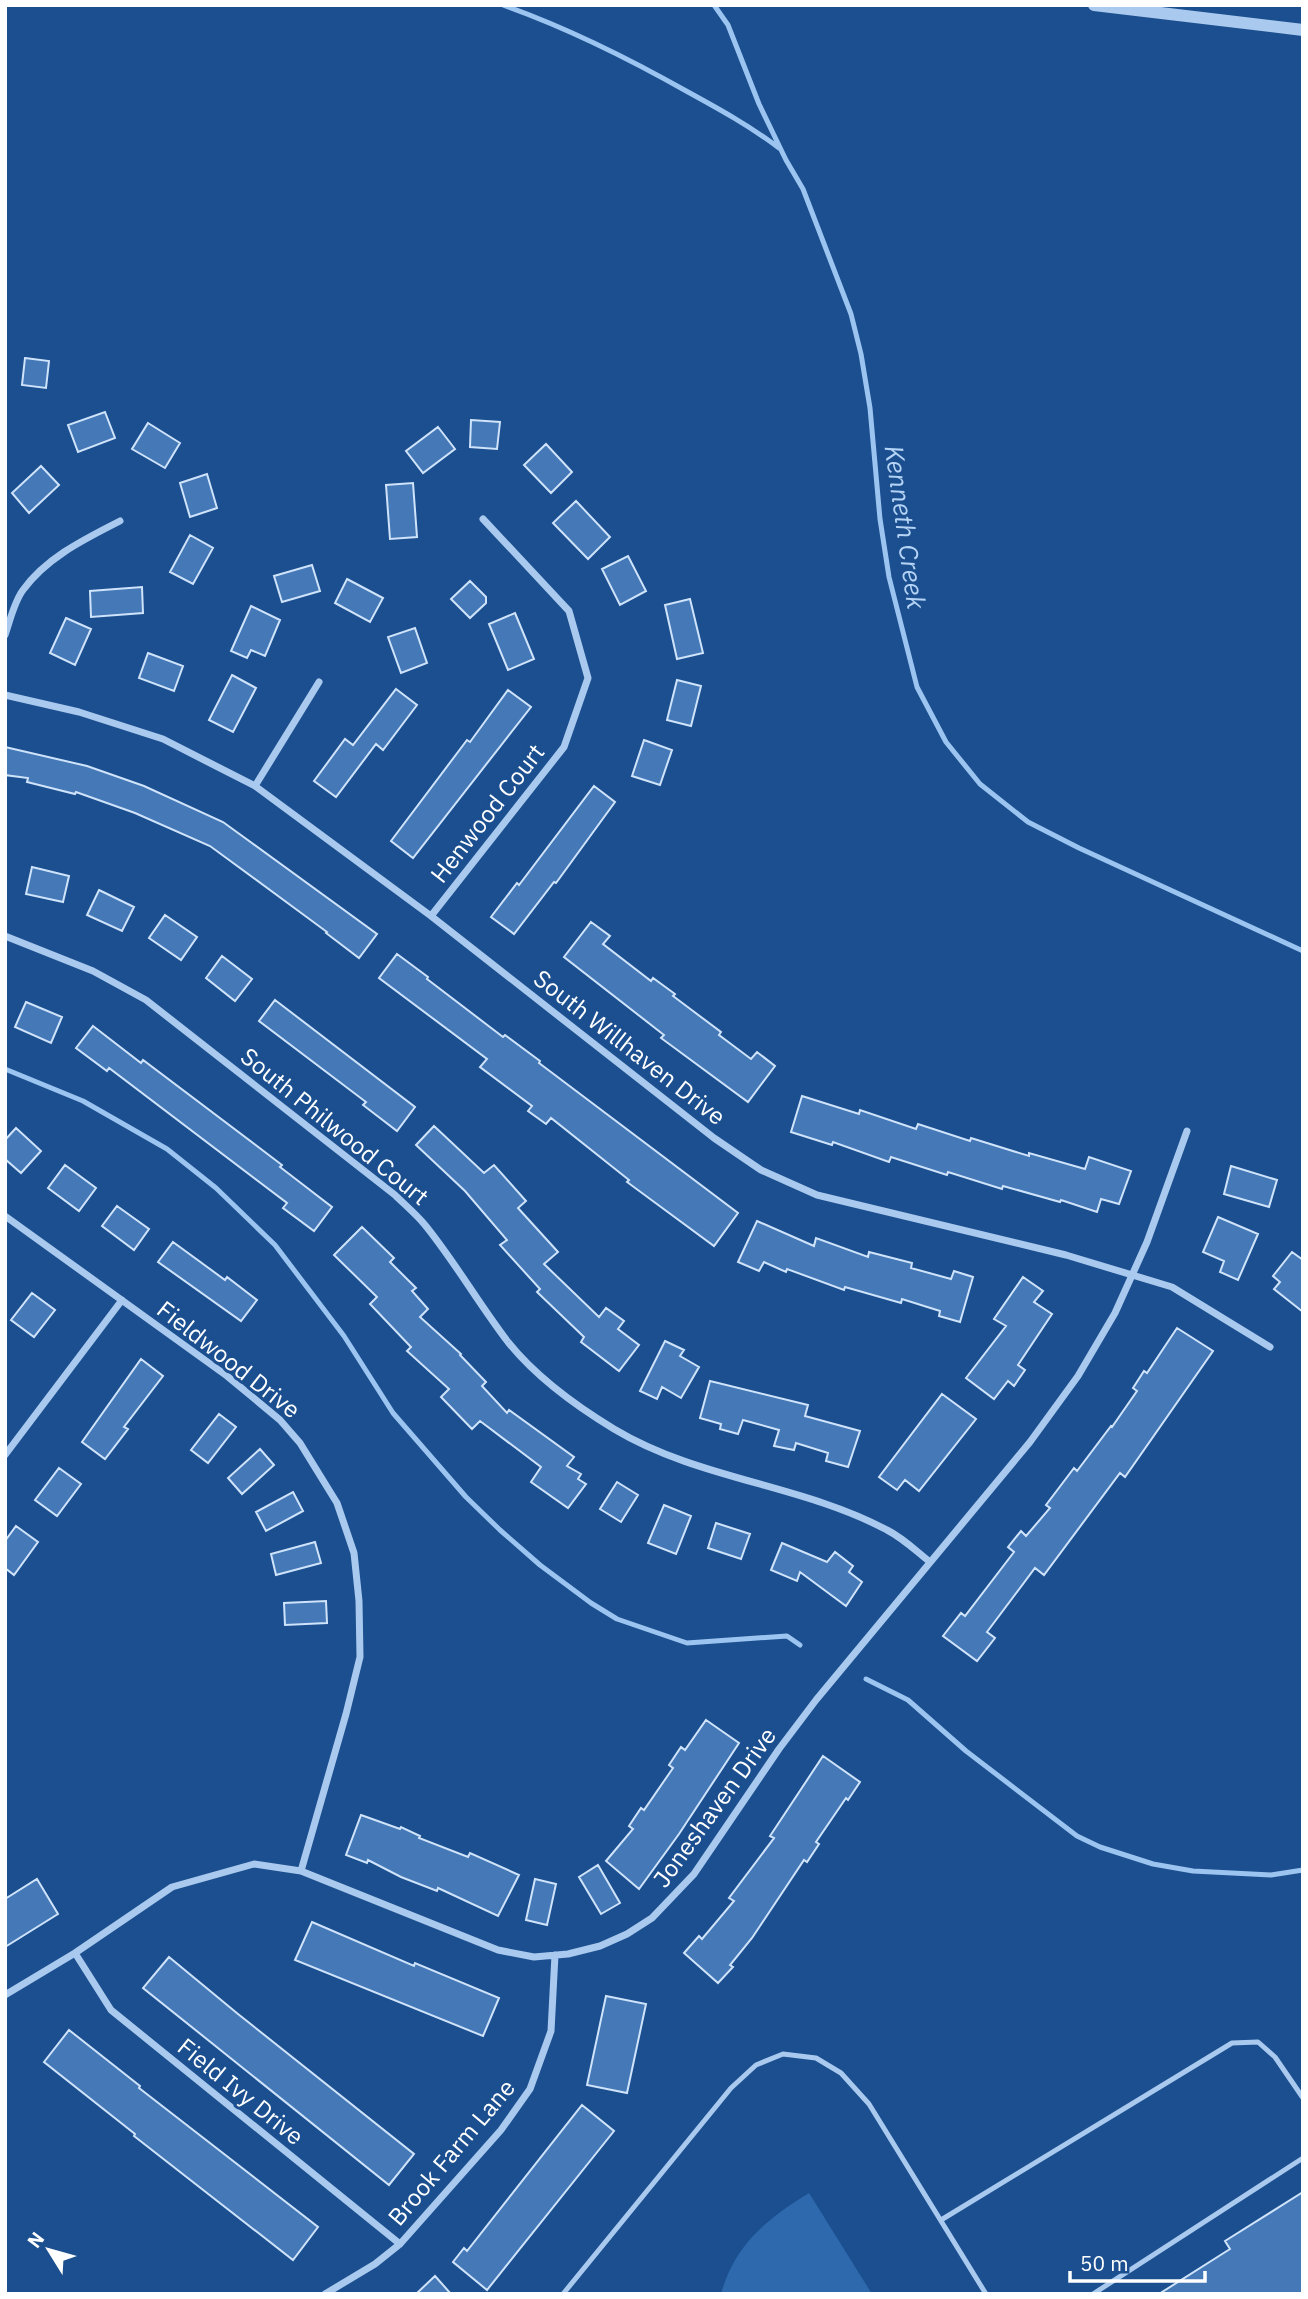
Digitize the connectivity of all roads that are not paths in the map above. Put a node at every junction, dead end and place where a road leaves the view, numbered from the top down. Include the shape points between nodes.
1 (1094, 5) edge
2 (1303, 30) edge
3 (483, 519) dead end
4 (120, 522) dead end
5 (5, 635) edge
6 (319, 682) dead end
7 (5, 695) edge
8 (255, 786) junction
9 (431, 916) junction
10 (5, 936) edge
11 (1187, 1131) dead end
12 (5, 1216) edge
13 (1130, 1274) junction
14 (122, 1300) junction
15 (1270, 1347) dead end
16 (5, 1454) edge
17 (930, 1562) junction
18 (301, 1871) junction
19 (75, 1953) junction
20 (555, 1955) junction
21 (5, 1995) edge
22 (1303, 2098) edge
23 (1303, 2158) edge
24 (941, 2220) junction
25 (400, 2244) junction
26 (324, 2294) edge
27 (563, 2294) edge
28 (986, 2294) edge
29 (1093, 2294) edge

1 - 2 street
3 - 9 street, Henwood Court via 569,611 588,678 564,747
4 - 5 street via 75,544 48,565 22,591
6 - 8 street
7 - 8 street, South Willhaven Drive via 163,739
8 - 9 street, South Willhaven Drive
9 - 13 street, South Willhaven Drive via 761,1170 817,1195
10 - 17 street, South Philwood Court via 93,971 146,1000 395,1195 424,1224 509,1343 577,1404 652,1449 815,1501 889,1531
11 - 13 street, Joneshaven Drive via 1147,1242
12 - 14 street, Fieldwood Drive
13 - 15 street, South Willhaven Drive via 1172,1287
13 - 17 street, Joneshaven Drive via 1115,1313 1077,1376 1030,1442
14 - 16 street
14 - 18 street, Fieldwood Drive via 280,1420 337,1503 354,1553 360,1657
17 - 20 street, Joneshaven Drive via 816,1700 675,1896 627,1934 600,1946
18 - 19 street, Joneshaven Drive via 254,1864 172,1887
18 - 20 street, Joneshaven Drive via 498,1950 534,1957
19 - 21 street, Joneshaven Drive
19 - 25 street, Field Ivy Drive via 111,2010
20 - 25 street, Brook Farm Lane via 551,2031 530,2089
22 - 24 lane via 1275,2057 1258,2042 1232,2043
23 - 29 lane
24 - 27 lane via 869,2104 841,2073 816,2058 783,2054 756,2065 732,2088
24 - 28 lane
25 - 26 street, Brook Farm Lane

